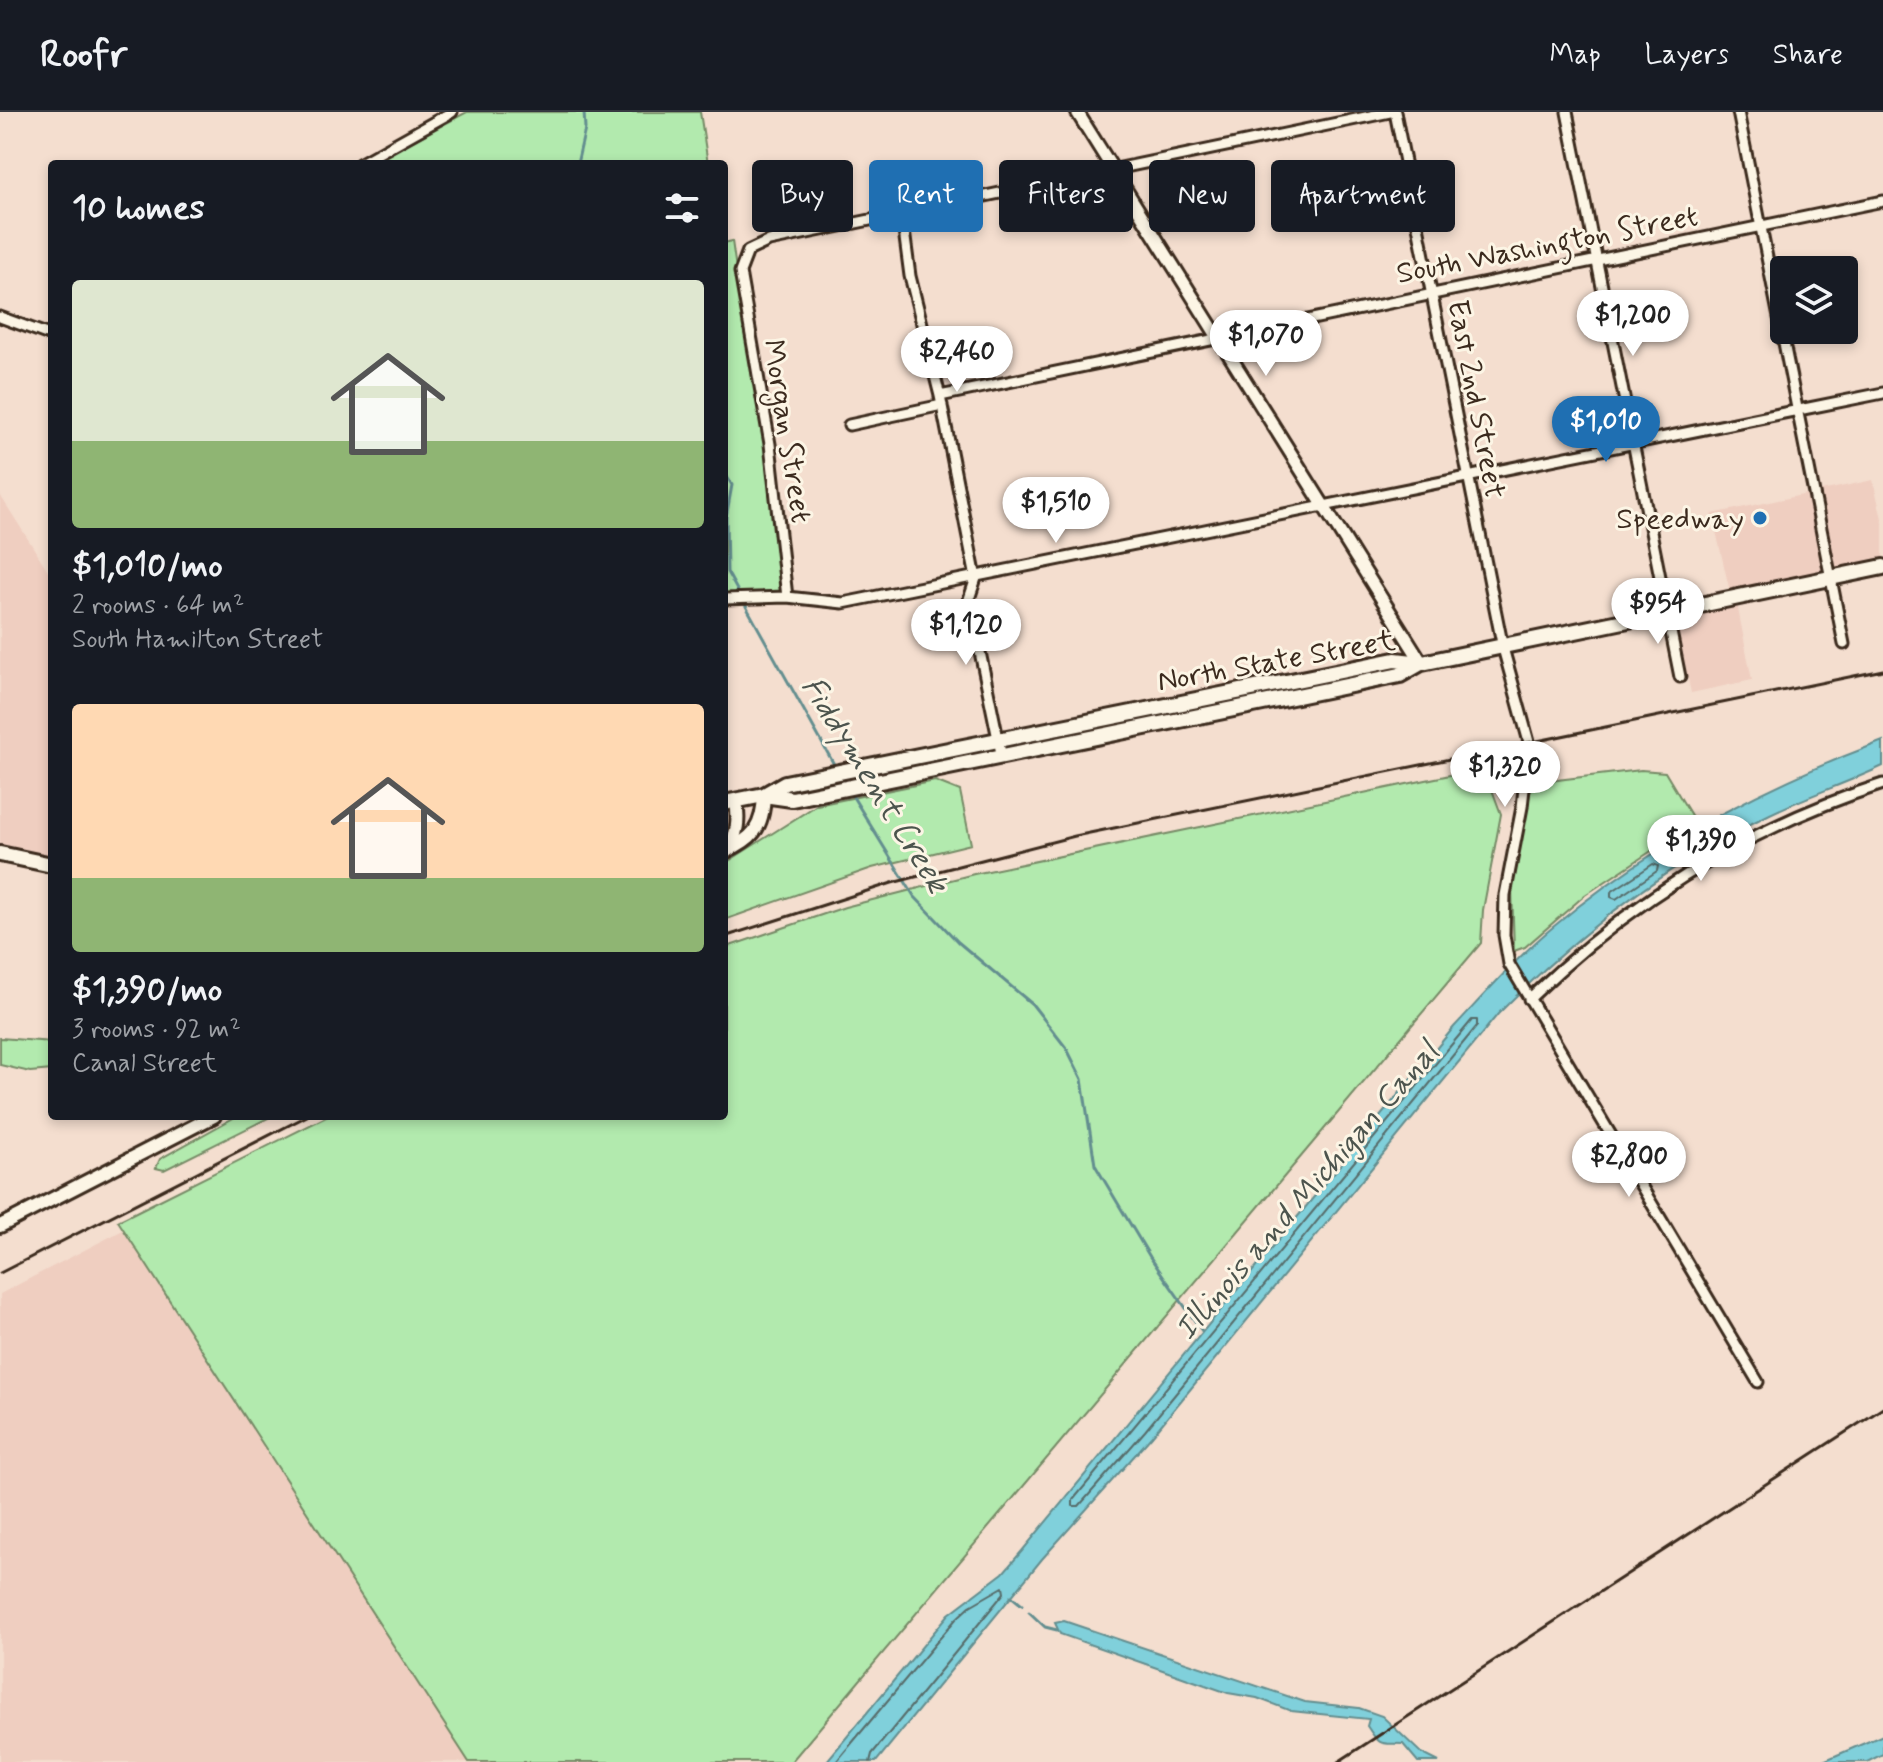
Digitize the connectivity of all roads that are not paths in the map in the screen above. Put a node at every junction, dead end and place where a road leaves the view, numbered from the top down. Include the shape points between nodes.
1 (452, 112) edge
2 (1077, 112) edge
3 (1393, 112) edge
4 (1567, 112) edge
5 (1738, 112) edge
6 (366, 160) edge
7 (1108, 160) edge
8 (1133, 164) edge
9 (1133, 200) edge
10 (1883, 201) edge
11 (869, 221) edge
12 (1761, 226) junction
13 (904, 232) edge
14 (1596, 261) junction
15 (1431, 291) junction
16 (0, 317) edge
17 (48, 335) edge
18 (1220, 337) junction
19 (1883, 393) edge
20 (941, 400) junction
21 (1799, 410) junction
22 (849, 425) dead end
23 (1634, 442) junction
24 (1468, 475) junction
25 (1324, 507) junction
26 (1883, 567) edge
27 (976, 578) junction
28 (1831, 578) junction
29 (787, 597) junction
30 (728, 599) edge
31 (1669, 611) junction
32 (1844, 644) dead end
33 (1503, 648) junction
34 (1422, 663) junction
35 (1680, 677) dead end
36 (998, 740) junction
37 (1002, 758) junction
38 (1883, 784) edge
39 (764, 795) junction
40 (730, 802) edge
41 (728, 848) edge
42 (728, 851) edge
43 (0, 854) edge
44 (48, 864) edge
45 (1529, 999) junction
46 (206, 1120) edge
47 (0, 1226) edge
48 (1758, 1382) dead end

1 - 6 street
2 - 7 street
3 - 8 street
3 - 15 street, East 2nd Street
4 - 14 street
5 - 12 street
9 - 18 street
10 - 12 street, South Washington Street
11 - 29 street, Morgan Street via 769,241 748,251 740,272 770,444
12 - 14 street, South Washington Street
12 - 21 street
13 - 20 street
14 - 15 street, South Washington Street
14 - 23 street
15 - 18 street, South Washington Street
15 - 24 street, East 2nd Street
16 - 17 street
18 - 20 street, South Washington Street
18 - 25 street
19 - 21 street
20 - 22 street, South Washington Street
20 - 27 street
21 - 23 street
21 - 28 street
23 - 24 street
23 - 31 street
24 - 25 street
24 - 33 street, East 2nd Street
25 - 27 street
25 - 34 street
26 - 28 main road
27 - 29 street via 843,603
27 - 36 street via 969,599
28 - 31 main road
28 - 32 street
29 - 30 street
31 - 33 main road
31 - 35 street
33 - 34 main road
33 - 45 street, East 2nd Street via 1529,742 1505,895 1509,964
34 - 36 main road, North State Street via 1395,660
34 - 37 main road, North State Street via 1400,675
36 - 37 street
36 - 39 main road, North State Street via 785,783
37 - 39 main road, North State Street via 814,796
38 - 45 street via 1804,813 1706,860 1595,939
39 - 40 main road, North State Street
39 - 42 main road via 764,817 756,833
40 - 41 main road via 739,820
43 - 44 main road
45 - 48 street
46 - 47 main road

